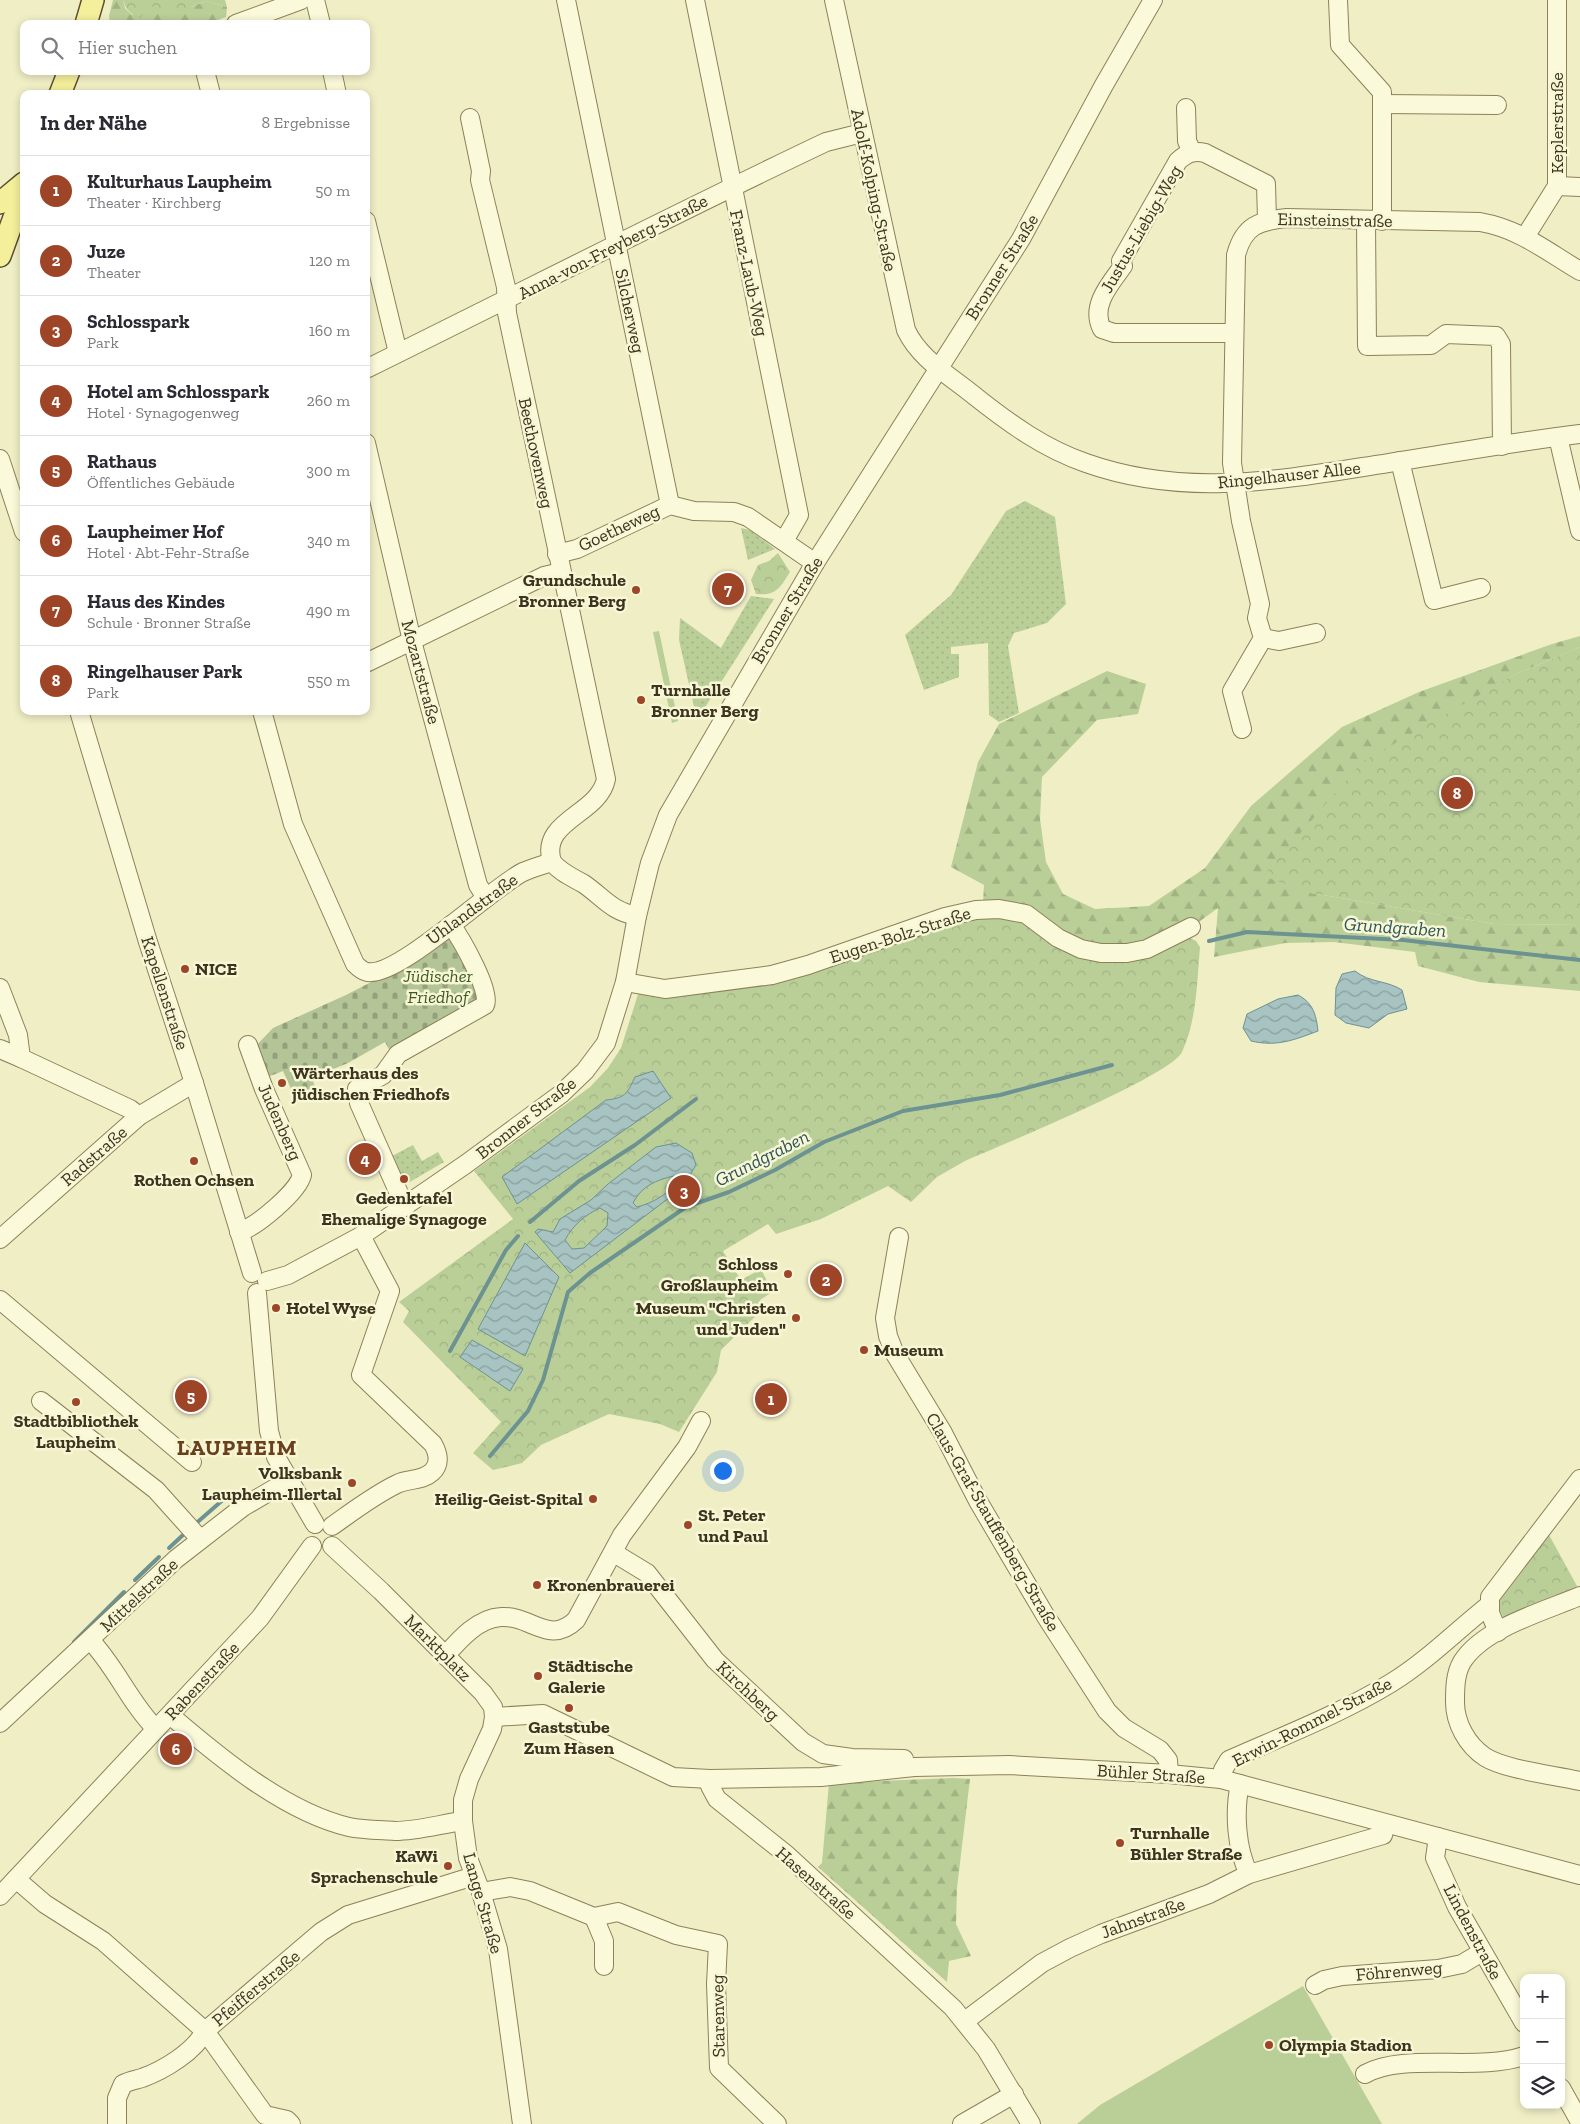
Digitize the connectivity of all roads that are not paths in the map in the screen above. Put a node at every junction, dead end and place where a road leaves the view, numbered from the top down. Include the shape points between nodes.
1 (93, 0) edge
2 (301, 0) edge
3 (314, 0) edge
4 (566, 0) edge
5 (695, 0) edge
6 (834, 0) edge
7 (1153, 0) edge
8 (1338, 0) edge
9 (1557, 0) edge
10 (87, 20) edge
11 (247, 20) edge
12 (320, 20) edge
13 (67, 75) edge
14 (206, 75) edge
15 (333, 75) edge
16 (62, 90) edge
17 (210, 90) edge
18 (336, 90) edge
19 (1382, 104) junction
20 (1497, 105) dead end
21 (1186, 108) dead end
22 (470, 118) dead end
23 (862, 133) junction
24 (1192, 152) junction
25 (20, 186) edge
26 (1557, 186) junction
27 (731, 187) junction
28 (1580, 187) edge
29 (20, 200) edge
30 (0, 203) edge
31 (1267, 220) junction
32 (1374, 221) junction
33 (1525, 237) junction
34 (370, 238) edge
35 (2, 243) edge
36 (616, 244) junction
37 (1580, 271) edge
38 (506, 301) junction
39 (1233, 333) junction
40 (398, 353) junction
41 (370, 367) edge
42 (938, 368) junction
43 (1580, 434) edge
44 (1558, 437) junction
45 (1502, 446) junction
46 (0, 459) edge
47 (370, 460) edge
48 (1400, 461) junction
49 (1234, 484) junction
50 (670, 505) junction
51 (20, 508) edge
52 (1580, 531) edge
53 (784, 541) junction
54 (557, 554) junction
55 (814, 563) junction
56 (561, 572) junction
57 (1481, 588) dead end
58 (1316, 633) dead end
59 (1263, 638) junction
60 (412, 641) junction
61 (370, 661) edge
62 (80, 715) edge
63 (263, 715) edge
64 (1242, 729) dead end
65 (552, 862) junction
66 (486, 898) junction
67 (637, 916) junction
68 (451, 925) junction
69 (1191, 927) dead end
70 (625, 982) junction
71 (0, 988) edge
72 (248, 1044) dead end
73 (0, 1049) edge
74 (21, 1058) junction
75 (194, 1083) junction
76 (139, 1116) junction
77 (405, 1207) junction
78 (239, 1232) junction
79 (361, 1236) junction
80 (899, 1238) dead end
81 (0, 1239) edge
82 (259, 1282) junction
83 (0, 1300) edge
84 (41, 1402) dead end
85 (701, 1420) dead end
86 (192, 1462) dead end
87 (1580, 1479) edge
88 (288, 1480) junction
89 (323, 1525) junction
90 (200, 1540) junction
91 (312, 1546) junction
92 (332, 1546) junction
93 (614, 1553) junction
94 (1579, 1598) edge
95 (1489, 1605) junction
96 (1498, 1632) junction
97 (90, 1640) junction
98 (1435, 1652) junction
99 (445, 1656) junction
100 (1458, 1670) junction
101 (170, 1715) junction
102 (494, 1717) junction
103 (1, 1720) edge
104 (156, 1729) junction
105 (914, 1767) junction
106 (1169, 1774) junction
107 (710, 1779) junction
108 (1221, 1779) junction
109 (1580, 1781) edge
110 (1240, 1784) junction
111 (463, 1821) junction
112 (1386, 1824) junction
113 (1438, 1838) junction
114 (1249, 1874) junction
115 (1580, 1875) edge
116 (16, 1879) junction
117 (478, 1884) junction
118 (0, 1896) edge
119 (594, 1917) junction
120 (1482, 1952) junction
121 (604, 1966) dead end
122 (1314, 1985) dead end
123 (1522, 2019) edge
124 (965, 2021) junction
125 (205, 2031) junction
126 (1520, 2057) edge
127 (1365, 2074) dead end
128 (1014, 2094) junction
129 (1565, 2095) edge
130 (264, 2120) edge
131 (1580, 2122) edge
132 (117, 2124) edge
133 (291, 2124) edge
134 (522, 2124) edge
135 (777, 2124) edge
136 (962, 2124) edge
137 (1031, 2124) edge

1 - 10 main road
2 - 11 street
3 - 12 street
4 - 36 street, Silcherweg
5 - 27 street, Franz-Laub-Weg
6 - 23 street, Adolf-Kolping-Straße
7 - 42 street, Bronner Straße via 1021,239
8 - 19 street via 1340,45 1382,92
9 - 26 street, Keplerstraße
13 - 16 main road
14 - 17 street
15 - 18 street
19 - 20 street
19 - 32 street
21 - 24 street, Justus-Liebig-Weg via 1187,141
22 - 38 street, Beethovenweg via 480,180 506,287
23 - 27 street, Anna-von-Freyberg-Straße via 826,142
23 - 42 street, Adolf-Kolping-Straße via 906,330 920,352
24 - 31 street, Justus-Liebig-Weg via 1206,153 1266,184
24 - 39 street, Justus-Liebig-Weg via 1178,161 1121,261 1123,266 1100,301 1100,324 1102,329 1114,333
25 - 30 main road
26 - 28 street
26 - 33 street, Keplerstraße
27 - 36 street, Anna-von-Freyberg-Straße
27 - 53 street, Franz-Laub-Weg via 799,514
29 - 35 main road
31 - 32 street, Einsteinstraße
31 - 39 street, Einsteinstraße via 1256,224 1239,243
32 - 33 street, Einsteinstraße via 1480,222 1502,226
32 - 45 street via 1367,346 1431,346 1446,334 1496,336 1501,344
33 - 37 street, Einsteinstraße
34 - 40 street
36 - 38 street, Anna-von-Freyberg-Straße
36 - 50 street, Silcherweg
38 - 40 street, Anna-von-Freyberg-Straße
38 - 54 street, Beethovenweg
39 - 49 street, Einsteinstraße
40 - 41 street, Anna-von-Freyberg-Straße
42 - 49 street, Ringelhauser Allee via 1014,427 1085,463 1145,479
42 - 55 street, Bronner Straße
43 - 44 street, Ringelhauser Allee
44 - 45 street, Ringelhauser Allee
44 - 52 street
45 - 48 street, Ringelhauser Allee
46 - 51 street
47 - 60 street, Mozartstraße
48 - 49 street, Ringelhauser Allee
48 - 57 street via 1434,600
49 - 59 street, Einsteinstraße via 1260,604 1256,618
50 - 53 street, Goetheweg via 694,511 734,512 748,517
50 - 54 street, Goetheweg via 577,549
53 - 55 street, Goetheweg
54 - 56 street, Beethovenweg
55 - 67 street, Bronner Straße via 668,815 650,863
56 - 60 street via 544,576
56 - 65 street, Beethovenweg via 606,779 597,798 552,837 549,848
58 - 59 street via 1280,641
59 - 64 street via 1232,691
60 - 61 street
60 - 66 street, Mozartstraße via 478,885
62 - 75 street, Kapellenstraße
63 - 68 street, Uhlandstraße via 293,824 355,964 368,972 383,969 410,956
65 - 66 street, Uhlandstraße via 523,872
65 - 67 street via 614,909
66 - 68 street, Uhlandstraße
67 - 70 street, Bronner Straße
68 - 77 street via 485,990 485,1005 398,1054 383,1075 357,1089 359,1103
69 - 70 street, Eugen-Bolz-Straße via 1147,949 1101,954 1058,938 1026,914 999,909 976,910 945,917 808,965 772,974 665,989
70 - 77 street, Bronner Straße via 606,1042 576,1080
71 - 74 street via 18,1035
72 - 78 street, Judenberg via 302,1175 298,1184 264,1217
73 - 74 street
74 - 76 street
75 - 76 street, Radstraße
75 - 78 street, Kapellenstraße
76 - 81 street, Radstraße
77 - 79 street, Bronner Straße
78 - 82 street, Kapellenstraße
79 - 82 street, Bronner Straße via 288,1275
79 - 89 street via 390,1291 361,1375 433,1444 437,1465 417,1481 394,1485
80 - 106 street, Claus-Graf-Stauffenberg-Straße via 885,1318 895,1354 1040,1607 1107,1711 1124,1728 1160,1750 1168,1760
82 - 88 street, Kapellenstraße via 266,1401 273,1447
83 - 86 street
84 - 90 street via 156,1490
85 - 93 street via 687,1447 622,1536
87 - 95 street via 1495,1589
88 - 89 street
88 - 90 street, Mittelstraße via 243,1507
89 - 91 street via 308,1536
89 - 92 street via 336,1538
90 - 97 street, Mittelstraße
91 - 92 street via 323,1550
91 - 101 street, Rabenstraße via 260,1618
92 - 99 street, Marktplatz
93 - 99 street via 576,1620 568,1628 549,1631 512,1617 500,1617 486,1621 464,1635
93 - 105 street, Kirchberg via 647,1573 715,1660 803,1742 823,1754 912,1760
94 - 96 street
95 - 96 street
95 - 98 street, Erwin-Rommel-Straße
96 - 100 street via 1472,1650
97 - 103 street, Mittelstraße
97 - 104 street
98 - 100 street
98 - 108 street, Erwin-Rommel-Straße via 1358,1702 1229,1760
99 - 102 street, Marktplatz via 483,1693 493,1706
100 - 109 street via 1457,1720 1472,1745 1485,1757 1501,1764
101 - 104 street, Rabenstraße
101 - 111 street via 222,1759 305,1810 327,1819 350,1827 397,1831
102 - 107 street via 535,1713 550,1716 674,1777
102 - 111 street, Lange Straße via 492,1729 469,1779 463,1800
104 - 116 street, Rabenstraße
105 - 106 street, Bühler Straße via 1009,1765
105 - 107 street, Bühler Straße via 821,1777
106 - 108 street, Bühler Straße
107 - 124 street, Hasenstraße via 717,1799 786,1854 907,1963
108 - 110 street, Bühler Straße
110 - 112 street, Bühler Straße
110 - 114 street via 1237,1801 1242,1861
111 - 117 street, Lange Straße via 468,1858
112 - 113 street, Bühler Straße
112 - 114 street, Jahnstraße via 1383,1835
113 - 115 street, Bühler Straße
113 - 120 street, Lindenstraße via 1435,1858
114 - 124 street, Jahnstraße via 1209,1894 1070,1948 1042,1963
116 - 118 street, Rabenstraße
116 - 125 street, Pfeifferstraße via 46,1904 103,1940
117 - 119 street, Pfeifferstraße via 530,1891
117 - 125 street, Pfeifferstraße via 348,1916 322,1932
117 - 134 street, Lange Straße via 498,1949
119 - 121 street via 604,1940
119 - 135 street, Starenweg via 618,1912 670,1933 718,1944 719,2068
120 - 122 street, Föhrenweg via 1454,1966 1342,1976
120 - 123 street, Lindenstraße
124 - 128 street, Hasenstraße
125 - 130 street
125 - 132 street via 198,2043 176,2059 151,2074 123,2084 117,2098
126 - 127 street via 1499,2062 1388,2065
128 - 136 street
128 - 137 street, Hasenstraße
129 - 131 street
130 - 133 street via 287,2120

